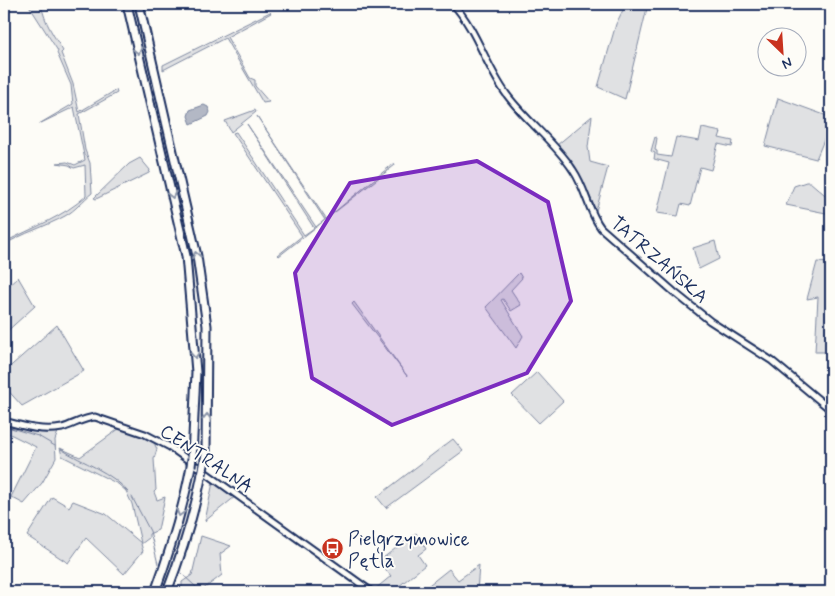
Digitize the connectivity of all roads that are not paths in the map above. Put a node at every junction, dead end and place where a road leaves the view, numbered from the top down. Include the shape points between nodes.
1 (127, 4) edge
2 (139, 4) edge
3 (453, 4) edge
4 (831, 410) edge
5 (4, 421) edge
6 (155, 592) edge
7 (167, 592) edge
8 (372, 592) edge

1 -> 6 highway via 186,256 196,372 187,490
7 -> 2 highway, bridge via 184,548 206,452 207,326 197,256
3 - 4 street, TATRZAŃSKA via 507,95 573,169 594,217 605,233 710,321 772,361
5 - 8 street, CENTRALNA via 45,430 95,417 161,441

